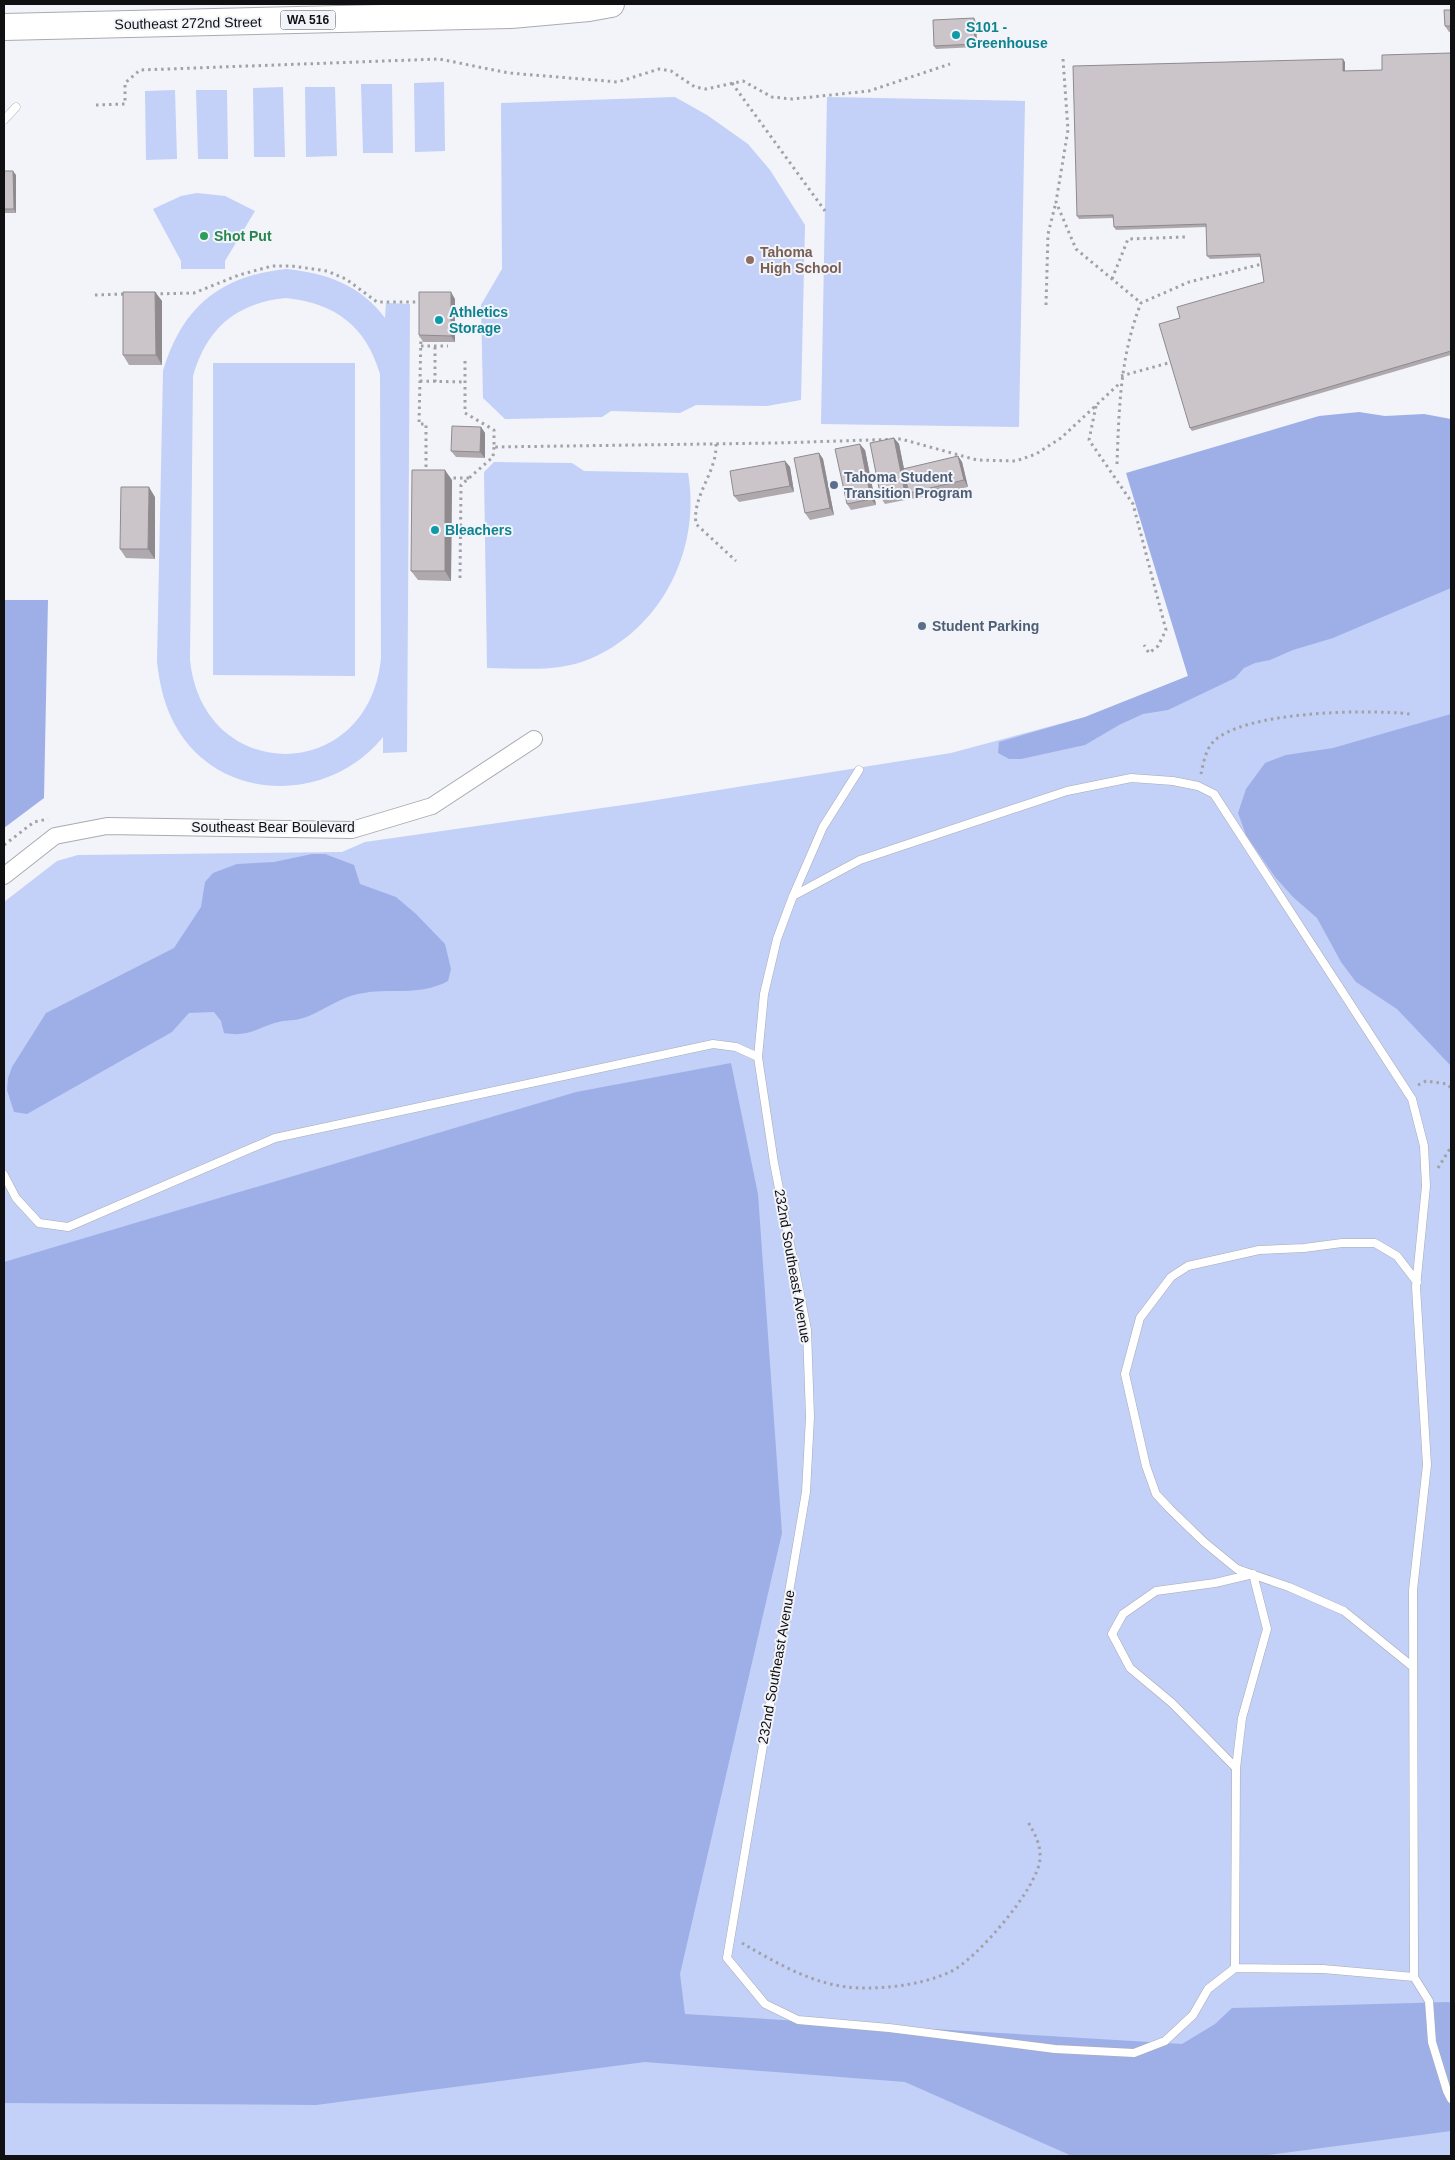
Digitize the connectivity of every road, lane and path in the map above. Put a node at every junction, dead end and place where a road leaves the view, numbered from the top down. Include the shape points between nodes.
1 (611, 4) edge
2 (4, 27) edge
3 (1063, 59) dead end
4 (950, 64) dead end
5 (732, 83) junction
6 (96, 105) dead end
7 (16, 107) dead end
8 (4, 120) edge
9 (1056, 202) junction
10 (825, 211) dead end
11 (1185, 237) dead end
12 (1262, 264) edge
13 (1112, 279) junction
14 (95, 294) dead end
15 (135, 294) edge
16 (144, 294) edge
17 (1141, 303) junction
18 (1046, 305) dead end
19 (421, 311) edge
20 (421, 328) edge
21 (420, 346) junction
22 (435, 346) junction
23 (448, 346) edge
24 (465, 361) dead end
25 (1172, 362) edge
26 (1122, 376) junction
27 (420, 381) junction
28 (435, 382) junction
29 (465, 382) junction
30 (1120, 383) junction
31 (1096, 405) junction
32 (716, 444) junction
33 (494, 446) junction
34 (1117, 464) dead end
35 (426, 477) edge
36 (443, 478) edge
37 (469, 478) junction
38 (736, 561) dead end
39 (460, 578) dead end
40 (1144, 645) dead end
41 (1410, 714) dead end
42 (534, 739) dead end
43 (858, 770) dead end
44 (1198, 786) junction
45 (4, 876) edge
46 (793, 896) junction
47 (758, 1056) junction
48 (1451, 1088) edge
49 (1406, 1090) junction
50 (1448, 1152) dead end
51 (1451, 1156) edge
52 (4, 1175) edge
53 (1417, 1282) junction
54 (1253, 1574) junction
55 (1413, 1667) junction
56 (1236, 1768) junction
57 (1027, 1820) dead end
58 (730, 1936) junction
59 (1235, 1968) junction
60 (1414, 1977) junction
61 (1451, 2099) edge

1 - 2 main road, Southeast 272nd Street / WA 516 via 510,16
3 - 9 path via 1068,130
4 - 5 path via 869,91 792,99 772,97 743,81
5 - 6 path via 695,88 671,71 659,69 618,82 529,75 439,59 140,70 125,83 125,104
5 - 10 path
7 - 8 lane
9 - 13 path via 1076,249
9 - 18 path via 1048,234
11 - 13 path via 1128,239
12 - 17 path via 1189,282
13 - 17 path
14 - 15 path
16 - 19 path via 194,293 239,275 272,266 292,266 346,279 377,302 421,302
17 - 26 path via 1132,326
20 - 21 path
21 - 22 path
21 - 27 path
22 - 23 path
22 - 28 path
24 - 29 path
25 - 26 path
26 - 30 path
27 - 28 path
27 - 35 path via 419,424 426,424
28 - 29 path
29 - 33 path via 465,413 494,430
30 - 31 path
30 - 34 path
31 - 32 path via 1060,438 1036,454 1016,461 978,460 901,439
31 - 40 path via 1090,440 1133,504 1166,630 1158,646 1149,653
32 - 33 path
32 - 38 path via 715,463 701,490 696,524
33 - 37 path via 493,457
36 - 37 path
37 - 39 path via 461,485
41 - 44 path via 1381,711 1282,718 1236,728 1213,742 1203,762
42 - 45 street, Southeast Bear Boulevard via 432,806 352,830 107,826 55,836
43 - 46 lane, 232nd Southeast Avenue via 823,827
44 - 46 lane via 1131,778 1067,791 860,860
44 - 49 lane via 1214,794
46 - 47 lane, 232nd Southeast Avenue via 777,939 764,994
47 - 52 lane via 736,1047 713,1044 276,1138 68,1227 40,1223 16,1198
47 - 58 lane, 232nd Southeast Avenue via 774,1163 807,1330 810,1417 806,1492
48 - 49 path via 1448,1084 1426,1081
49 - 53 lane via 1412,1099 1424,1146 1426,1186
50 - 51 path
53 - 54 lane via 1397,1256 1375,1243 1259,1250 1188,1266 1171,1277 1140,1318 1125,1374 1146,1466 1156,1494 1204,1542 1237,1569
53 - 55 lane via 1427,1465 1413,1590
54 - 55 lane via 1344,1611
54 - 56 lane via 1267,1629 1242,1718
54 - 56 lane via 1156,1591 1122,1614 1112,1634 1130,1668 1172,1703
55 - 60 lane
56 - 59 lane
57 - 58 path via 1039,1840 1040,1860 1028,1887 1010,1917 951,1972 905,1986 862,1988 828,1983 787,1969
58 - 59 lane, 232nd Southeast Avenue via 726,1958 765,2004 798,2020 1055,2049 1134,2053 1165,2041 1193,2015 1208,1989
59 - 60 lane via 1323,1969
60 - 61 lane via 1429,2001 1432,2042

